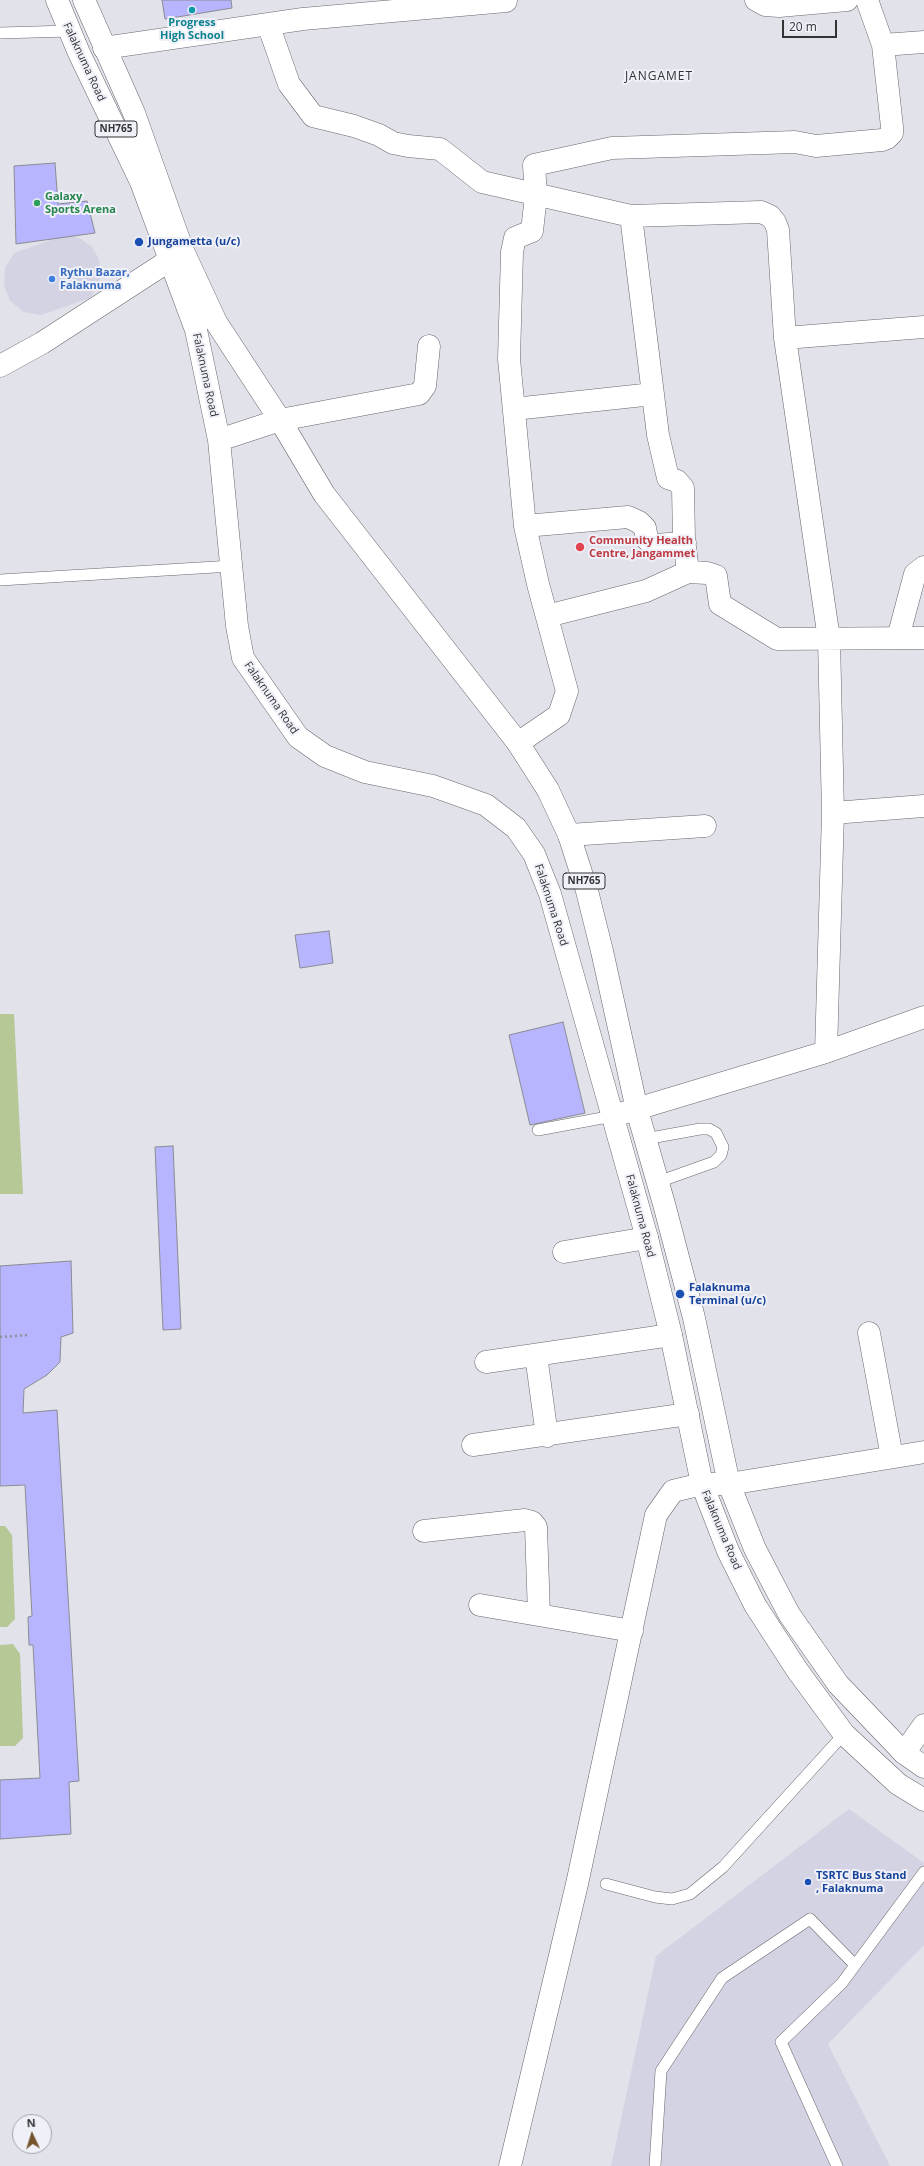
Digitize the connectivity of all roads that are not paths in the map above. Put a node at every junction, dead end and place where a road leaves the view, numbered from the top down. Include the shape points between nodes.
1 (56, 0) edge
2 (84, 0) edge
3 (756, 0) edge
4 (847, 0) edge
5 (867, 0) edge
6 (506, 1) dead end
7 (302, 9) edge
8 (268, 24) junction
9 (70, 32) junction
10 (0, 34) edge
11 (924, 42) edge
12 (883, 45) junction
13 (104, 48) junction
14 (536, 196) junction
15 (631, 216) junction
16 (170, 260) junction
17 (924, 327) edge
18 (785, 338) junction
19 (429, 346) dead end
20 (0, 366) edge
21 (653, 394) junction
22 (514, 409) junction
23 (280, 420) junction
24 (219, 440) junction
25 (525, 526) junction
26 (685, 543) junction
27 (232, 566) junction
28 (924, 567) edge
29 (688, 572) junction
30 (0, 580) edge
31 (547, 616) junction
32 (898, 638) junction
33 (924, 638) edge
34 (829, 639) junction
35 (518, 743) junction
36 (924, 806) edge
37 (833, 813) junction
38 (705, 826) dead end
39 (569, 835) junction
40 (924, 1017) edge
41 (826, 1052) junction
42 (637, 1110) junction
43 (613, 1116) junction
44 (538, 1130) dead end
45 (645, 1139) junction
46 (658, 1182) junction
47 (647, 1238) junction
48 (564, 1252) dead end
49 (869, 1333) dead end
50 (671, 1335) junction
51 (536, 1355) junction
52 (486, 1362) dead end
53 (688, 1414) junction
54 (547, 1436) junction
55 (473, 1445) dead end
56 (924, 1452) edge
57 (892, 1457) junction
58 (702, 1484) junction
59 (729, 1484) junction
60 (424, 1531) dead end
61 (480, 1605) dead end
62 (539, 1615) junction
63 (632, 1631) junction
64 (817, 1654) junction
65 (797, 1670) junction
66 (924, 1724) edge
67 (844, 1734) junction
68 (904, 1753) junction
69 (924, 1767) edge
70 (924, 1800) edge
71 (924, 1872) edge
72 (606, 1884) dead end
73 (855, 1965) junction
74 (510, 2166) edge
75 (655, 2166) edge
76 (837, 2166) edge

1 - 9 main road, Falaknuma Road / NH765
2 - 13 main road, Falaknuma Road / NH765
3 - 4 main road via 765,5 779,6
5 - 12 main road
6 - 7 main road
7 - 8 main road
8 - 13 main road
8 - 14 main road via 289,84 313,116 354,126 393,143 440,149 482,182
9 - 10 lane
9 - 16 main road, Falaknuma Road / NH765 via 141,182
11 - 12 main road
12 - 14 main road via 892,127 892,133 887,138 816,146 795,142 612,148 534,166
13 - 23 main road, Falaknuma Road / NH765 via 134,113 183,251 216,322
14 - 15 main road
14 - 22 main road via 532,231 516,238 512,252 509,359
15 - 18 main road via 761,212 770,216 778,230
15 - 21 main road
16 - 20 main road via 42,343
16 - 24 main road, Falaknuma Road / NH765 via 196,330
17 - 18 main road
18 - 34 main road
19 - 23 main road via 425,386 420,394
21 - 22 main road
21 - 26 main road via 658,435 668,478 677,481 683,488
22 - 25 main road
23 - 24 main road
23 - 35 main road, Falaknuma Road / NH765 via 324,494
24 - 27 main road, Falaknuma Road / NH765
25 - 26 main road via 628,517 645,528 647,539 654,545
25 - 31 main road
26 - 29 main road
27 - 30 lane
27 - 43 main road, Falaknuma Road / NH765 via 237,626 243,658 298,737 325,756 365,772 433,786 486,805 516,828 534,854 550,894
28 - 32 main road via 915,574
29 - 31 main road via 646,591
29 - 34 main road via 716,576 720,604 777,639
31 - 35 main road via 567,691 559,715
32 - 33 main road
32 - 34 main road
34 - 37 main road
35 - 39 main road, Falaknuma Road / NH765 via 548,790
36 - 37 main road
37 - 41 main road
38 - 39 main road
39 - 42 main road, Falaknuma Road / NH765 via 602,951
40 - 41 main road
41 - 42 main road
42 - 43 main road
42 - 45 main road, Falaknuma Road / NH765
43 - 44 lane
43 - 47 main road, Falaknuma Road / NH765
45 - 46 main road, Falaknuma Road / NH765
45 - 46 lane via 709,1129 716,1133 723,1147 722,1155 714,1162
46 - 59 main road, Falaknuma Road / NH765 via 694,1318
47 - 48 main road
47 - 50 main road, Falaknuma Road / NH765
49 - 57 main road
50 - 51 main road
50 - 53 main road, Falaknuma Road / NH765
51 - 52 main road
51 - 54 main road
53 - 54 main road
53 - 58 main road, Falaknuma Road / NH765
54 - 55 main road
56 - 57 main road
57 - 59 main road
58 - 59 main road
58 - 63 main road via 673,1491 656,1514
58 - 65 main road, Falaknuma Road / NH765 via 728,1551 755,1605
59 - 64 main road, Falaknuma Road / NH765 via 755,1549 789,1614
60 - 62 main road via 525,1520 532,1522 536,1527
61 - 62 main road
62 - 63 main road
63 - 74 main road via 577,1884
64 - 65 main road
64 - 68 main road, Falaknuma Road / NH765 via 838,1684
65 - 67 main road, Falaknuma Road / NH765
66 - 68 main road
67 - 70 main road, Falaknuma Road / NH765 via 898,1784
67 - 72 lane via 723,1867 690,1894 672,1898 655,1897
68 - 69 main road, Falaknuma Road / NH765
71 - 73 lane
73 - 75 lane via 810,1919 722,1978 661,2071
73 - 76 lane via 842,1983 781,2042

